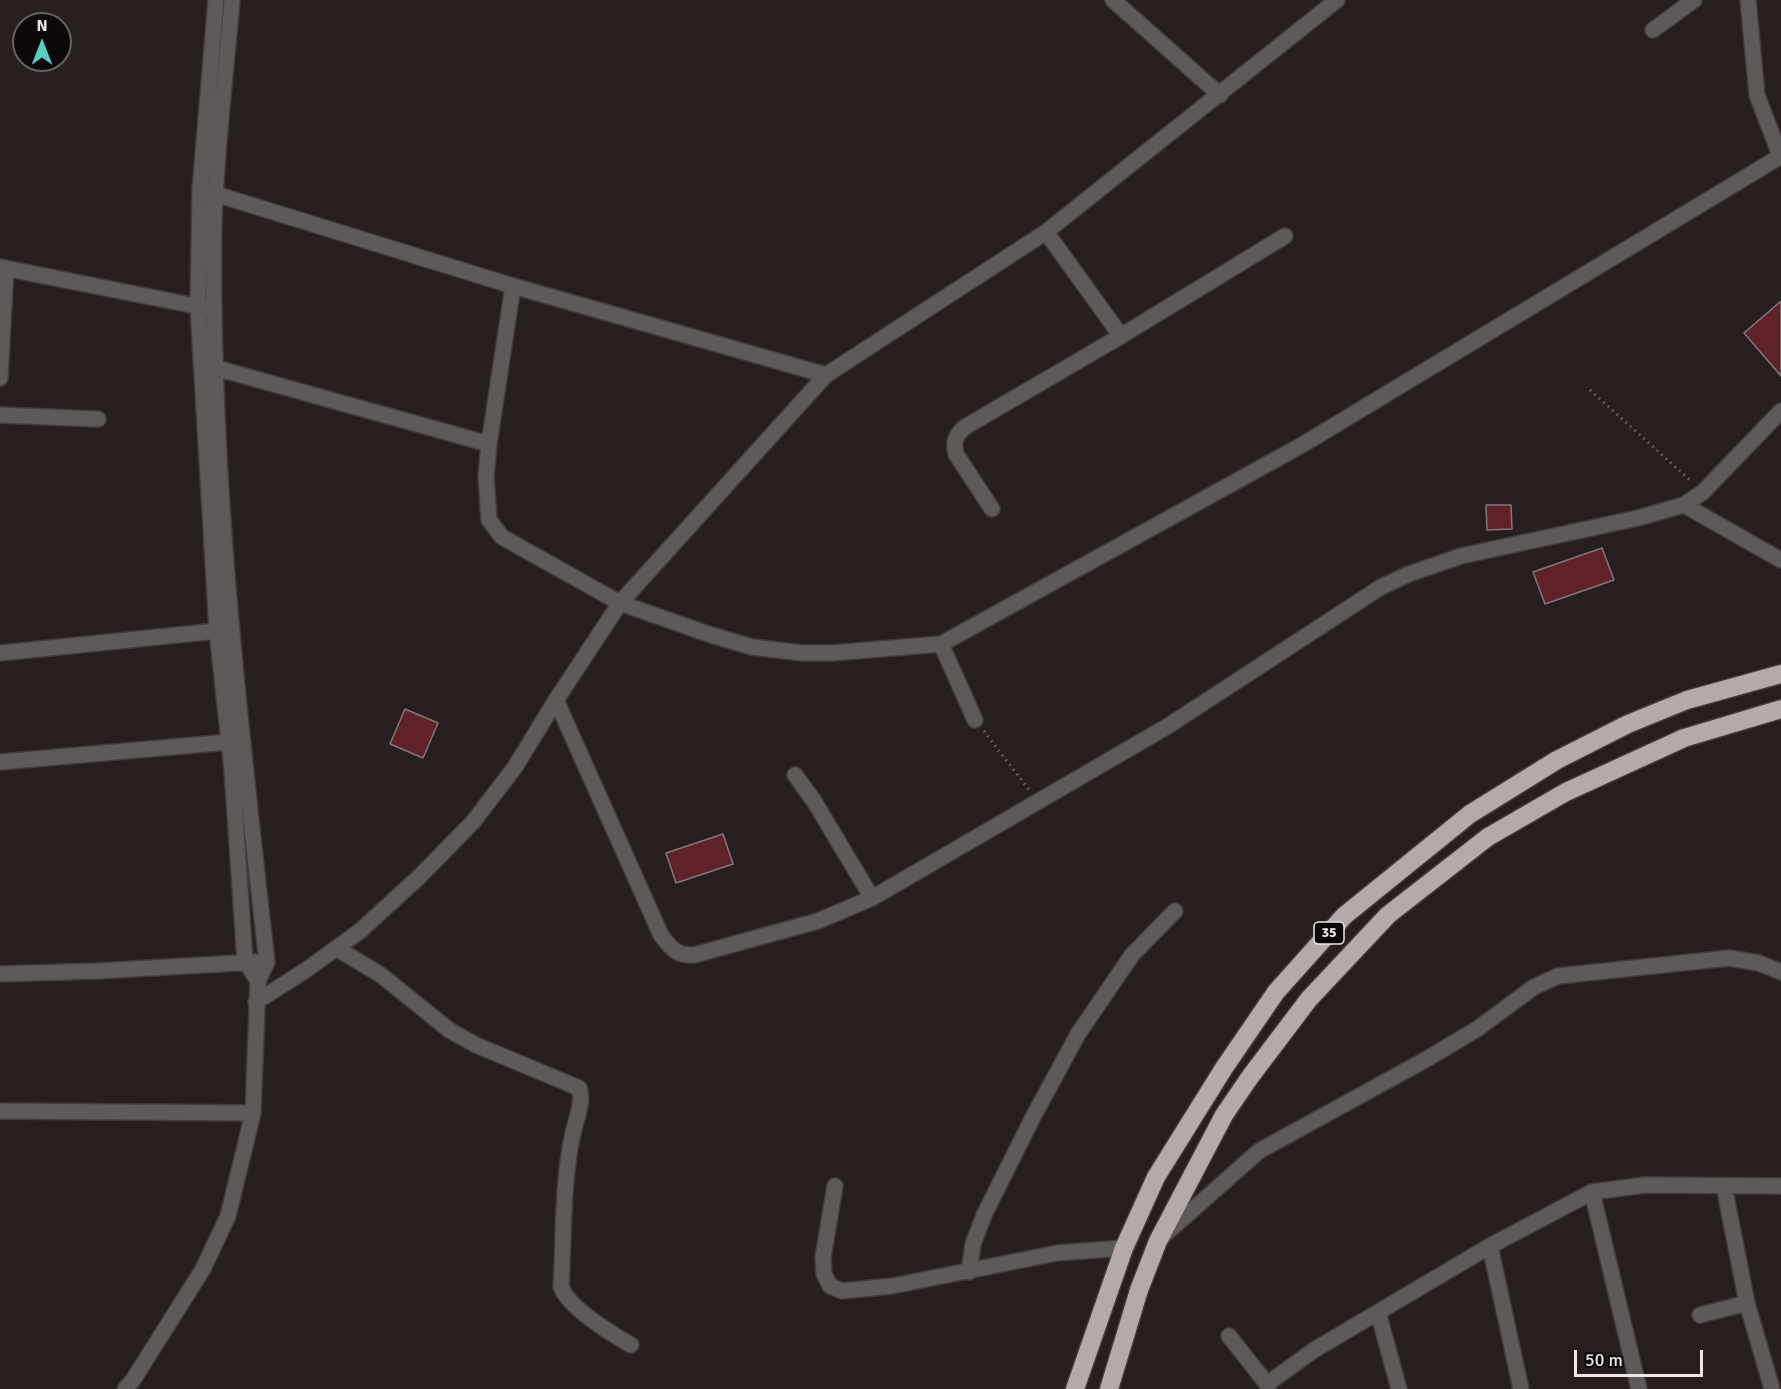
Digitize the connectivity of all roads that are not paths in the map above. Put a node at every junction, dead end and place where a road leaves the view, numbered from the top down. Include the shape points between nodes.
1 (216, 0) edge
2 (232, 0) edge
3 (1113, 0) edge
4 (1337, 0) edge
5 (1694, 0) edge
6 (1748, 0) edge
7 (1653, 30) dead end
8 (1220, 95) junction
9 (1781, 156) edge
10 (200, 190) junction
11 (216, 194) junction
12 (1046, 232) junction
13 (1285, 236) dead end
14 (3, 267) edge
15 (513, 286) junction
16 (198, 307) junction
17 (214, 308) junction
18 (1121, 336) junction
19 (216, 368) junction
20 (826, 375) junction
21 (0, 378) edge
22 (1781, 411) edge
23 (0, 414) edge
24 (98, 419) dead end
25 (489, 444) junction
26 (1684, 505) junction
27 (992, 509) dead end
28 (1781, 560) edge
29 (620, 603) junction
30 (217, 631) junction
31 (941, 644) junction
32 (0, 653) edge
33 (1781, 674) edge
34 (555, 700) junction
35 (1781, 709) edge
36 (975, 720) road end
37 (229, 742) junction
38 (0, 762) edge
39 (795, 775) dead end
40 (872, 898) junction
41 (1175, 911) dead end
42 (336, 948) junction
43 (245, 961) junction
44 (267, 962) junction
45 (1781, 972) edge
46 (0, 974) edge
47 (258, 981) junction
48 (256, 1002) junction
49 (0, 1111) edge
50 (253, 1113) junction
51 (835, 1186) dead end
52 (1724, 1186) junction
53 (1781, 1186) edge
54 (1592, 1192) junction
55 (1158, 1241) junction
56 (1490, 1246) junction
57 (1124, 1248) junction
58 (969, 1272) junction
59 (1747, 1303) junction
60 (1378, 1312) junction
61 (1700, 1315) dead end
62 (1229, 1336) dead end
63 (631, 1345) dead end
64 (132, 1386) edge
65 (1267, 1387) edge
66 (1075, 1389) edge
67 (1109, 1389) edge
68 (1399, 1389) edge
69 (1521, 1389) edge
70 (1639, 1389) edge
71 (1772, 1389) edge

1 - 10 street
2 - 11 street
3 - 8 street
4 - 8 street
5 - 7 street
6 - 9 street via 1757,95
8 - 12 street
9 - 31 street via 1302,445
10 - 11 street
10 - 16 street
11 - 15 street
11 - 17 street
12 - 18 street
12 - 20 street
13 - 18 street
14 - 16 street
14 - 21 street
15 - 20 street
15 - 25 street
16 - 17 street
16 - 30 street
17 - 19 street
18 - 27 street via 957,434 956,454
19 - 25 street
19 - 44 street via 230,618
20 - 29 street
22 - 26 street via 1703,492
23 - 24 street
25 - 29 street via 489,520 502,537
26 - 28 street
26 - 40 street via 1461,556 1381,587 1168,726
29 - 31 street via 732,641 802,653
29 - 34 street
30 - 32 street
30 - 37 street
31 - 36 street
33 - 57 highway, 35 via 1687,700 1557,760 1470,814 1344,916 1276,992 1224,1068 1156,1177
34 - 40 street via 661,935 677,953 694,955 818,921
34 - 42 street via 515,767 473,822 420,877
35 - 55 highway, 35 via 1684,738 1566,792 1488,837 1388,915 1309,999 1250,1077 1224,1115
37 - 38 street
37 - 43 street
39 - 40 street
41 - 58 street via 1132,955 1078,1034 984,1215 973,1244
42 - 48 street
42 - 63 street via 381,975 449,1030 476,1046 579,1088 567,1174 561,1287 571,1301
43 - 44 street
43 - 46 street
43 - 47 street
44 - 47 street
45 - 55 street via 1729,958 1558,976 1534,987 1434,1055 1259,1151
47 - 48 street
48 - 50 street
49 - 50 street
50 - 64 street via 228,1216 203,1269
51 - 58 street via 823,1257 824,1274 830,1286 855,1291
52 - 53 street
52 - 54 street via 1645,1185
52 - 59 street
54 - 56 street
54 - 70 street
55 - 67 highway, 35
56 - 60 street
56 - 69 street
57 - 58 street via 1057,1253
57 - 66 highway, 35
59 - 61 street
59 - 71 street
60 - 65 street via 1314,1350
60 - 68 street
62 - 65 street

